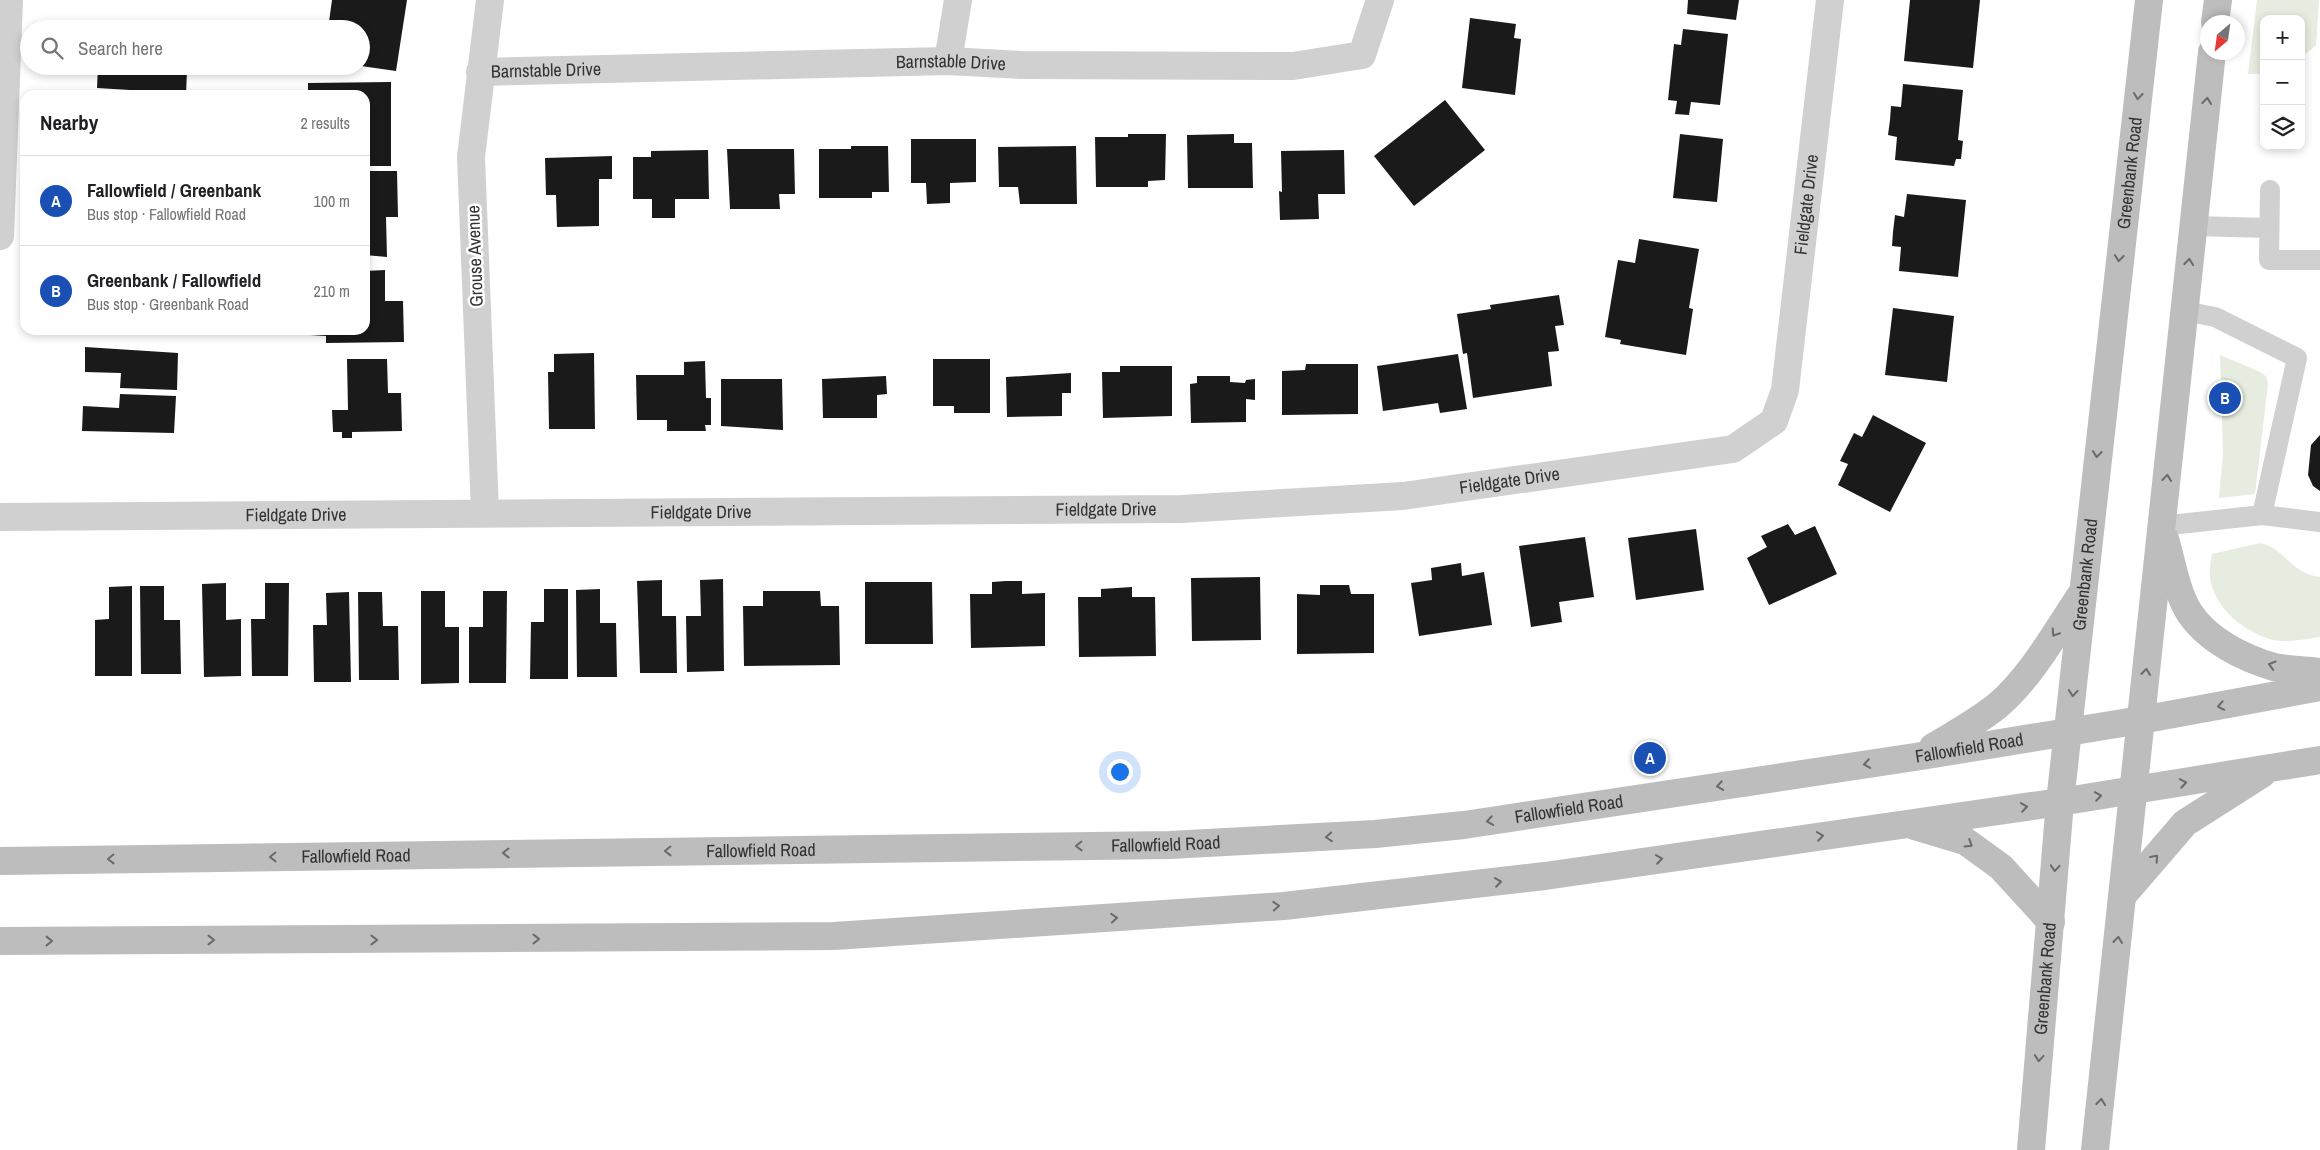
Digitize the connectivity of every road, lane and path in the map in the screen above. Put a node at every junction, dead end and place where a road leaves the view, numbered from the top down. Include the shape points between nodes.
1 (9, 0) edge
2 (490, 0) edge
3 (958, 0) edge
4 (1380, 0) edge
5 (1830, 0) edge
6 (2149, 0) edge
7 (2218, 0) edge
8 (2216, 15) edge
9 (2211, 60) edge
10 (948, 61) junction
11 (480, 72) junction
12 (4, 83) edge
13 (2270, 190) dead end
14 (2193, 226) junction
15 (2269, 228) junction
16 (0, 236) edge
17 (2320, 260) edge
18 (2184, 311) junction
19 (484, 512) junction
20 (2262, 515) junction
21 (0, 517) edge
22 (2320, 522) edge
23 (2161, 526) junction
24 (2082, 593) junction
25 (2320, 672) edge
26 (2320, 687) edge
27 (2141, 720) junction
28 (2070, 731) junction
29 (1915, 757) junction
30 (2320, 760) edge
31 (2273, 767) junction
32 (2135, 790) junction
33 (2060, 802) junction
34 (1906, 823) junction
35 (0, 860) edge
36 (2123, 895) junction
37 (2051, 922) junction
38 (0, 941) edge
39 (2031, 1150) edge
40 (2095, 1150) edge

1 - 12 street
2 - 11 street, Grouse Avenue
3 - 10 street
4 - 10 street, Barnstable Drive via 1362,55 1292,66 1022,65
5 - 19 street, Fieldgate Drive via 1785,390 1774,421 1733,448 1403,496 1181,509
6 -> 24 main road, Greenbank Road
7 - 8 main road
14 -> 9 main road
10 - 11 street, Barnstable Drive
11 - 19 street, Grouse Avenue via 471,157
12 - 16 street
13 - 15 lane
14 - 15 lane
18 -> 14 main road
15 - 17 lane via 2269,260
18 - 20 lane via 2215,316 2297,358
23 -> 18 main road
19 - 21 street, Fieldgate Drive
20 - 22 lane
20 - 23 lane
25 -> 23 main road via 2275,667 2239,654 2206,631 2189,611 2177,583
27 -> 23 main road
24 -> 28 main road, Greenbank Road
24 -> 29 main road via 2024,678 1998,705 1972,725
26 -> 27 main road, Fallowfield Road
27 - 28 main road, Fallowfield Road
27 - 32 main road
28 - 29 main road, Fallowfield Road
28 - 33 main road, Greenbank Road
29 -> 35 main road, Fallowfield Road via 1464,826 1170,846
30 - 31 main road
32 -> 31 main road
36 -> 31 main road via 2185,823
33 -> 32 main road
32 - 36 main road
34 -> 33 main road
33 -> 37 main road, Greenbank Road
34 -> 37 main road via 1965,840 2001,867
38 -> 34 main road via 730,938 936,931 1284,906 1410,893
40 -> 36 main road
37 -> 39 main road, Greenbank Road

